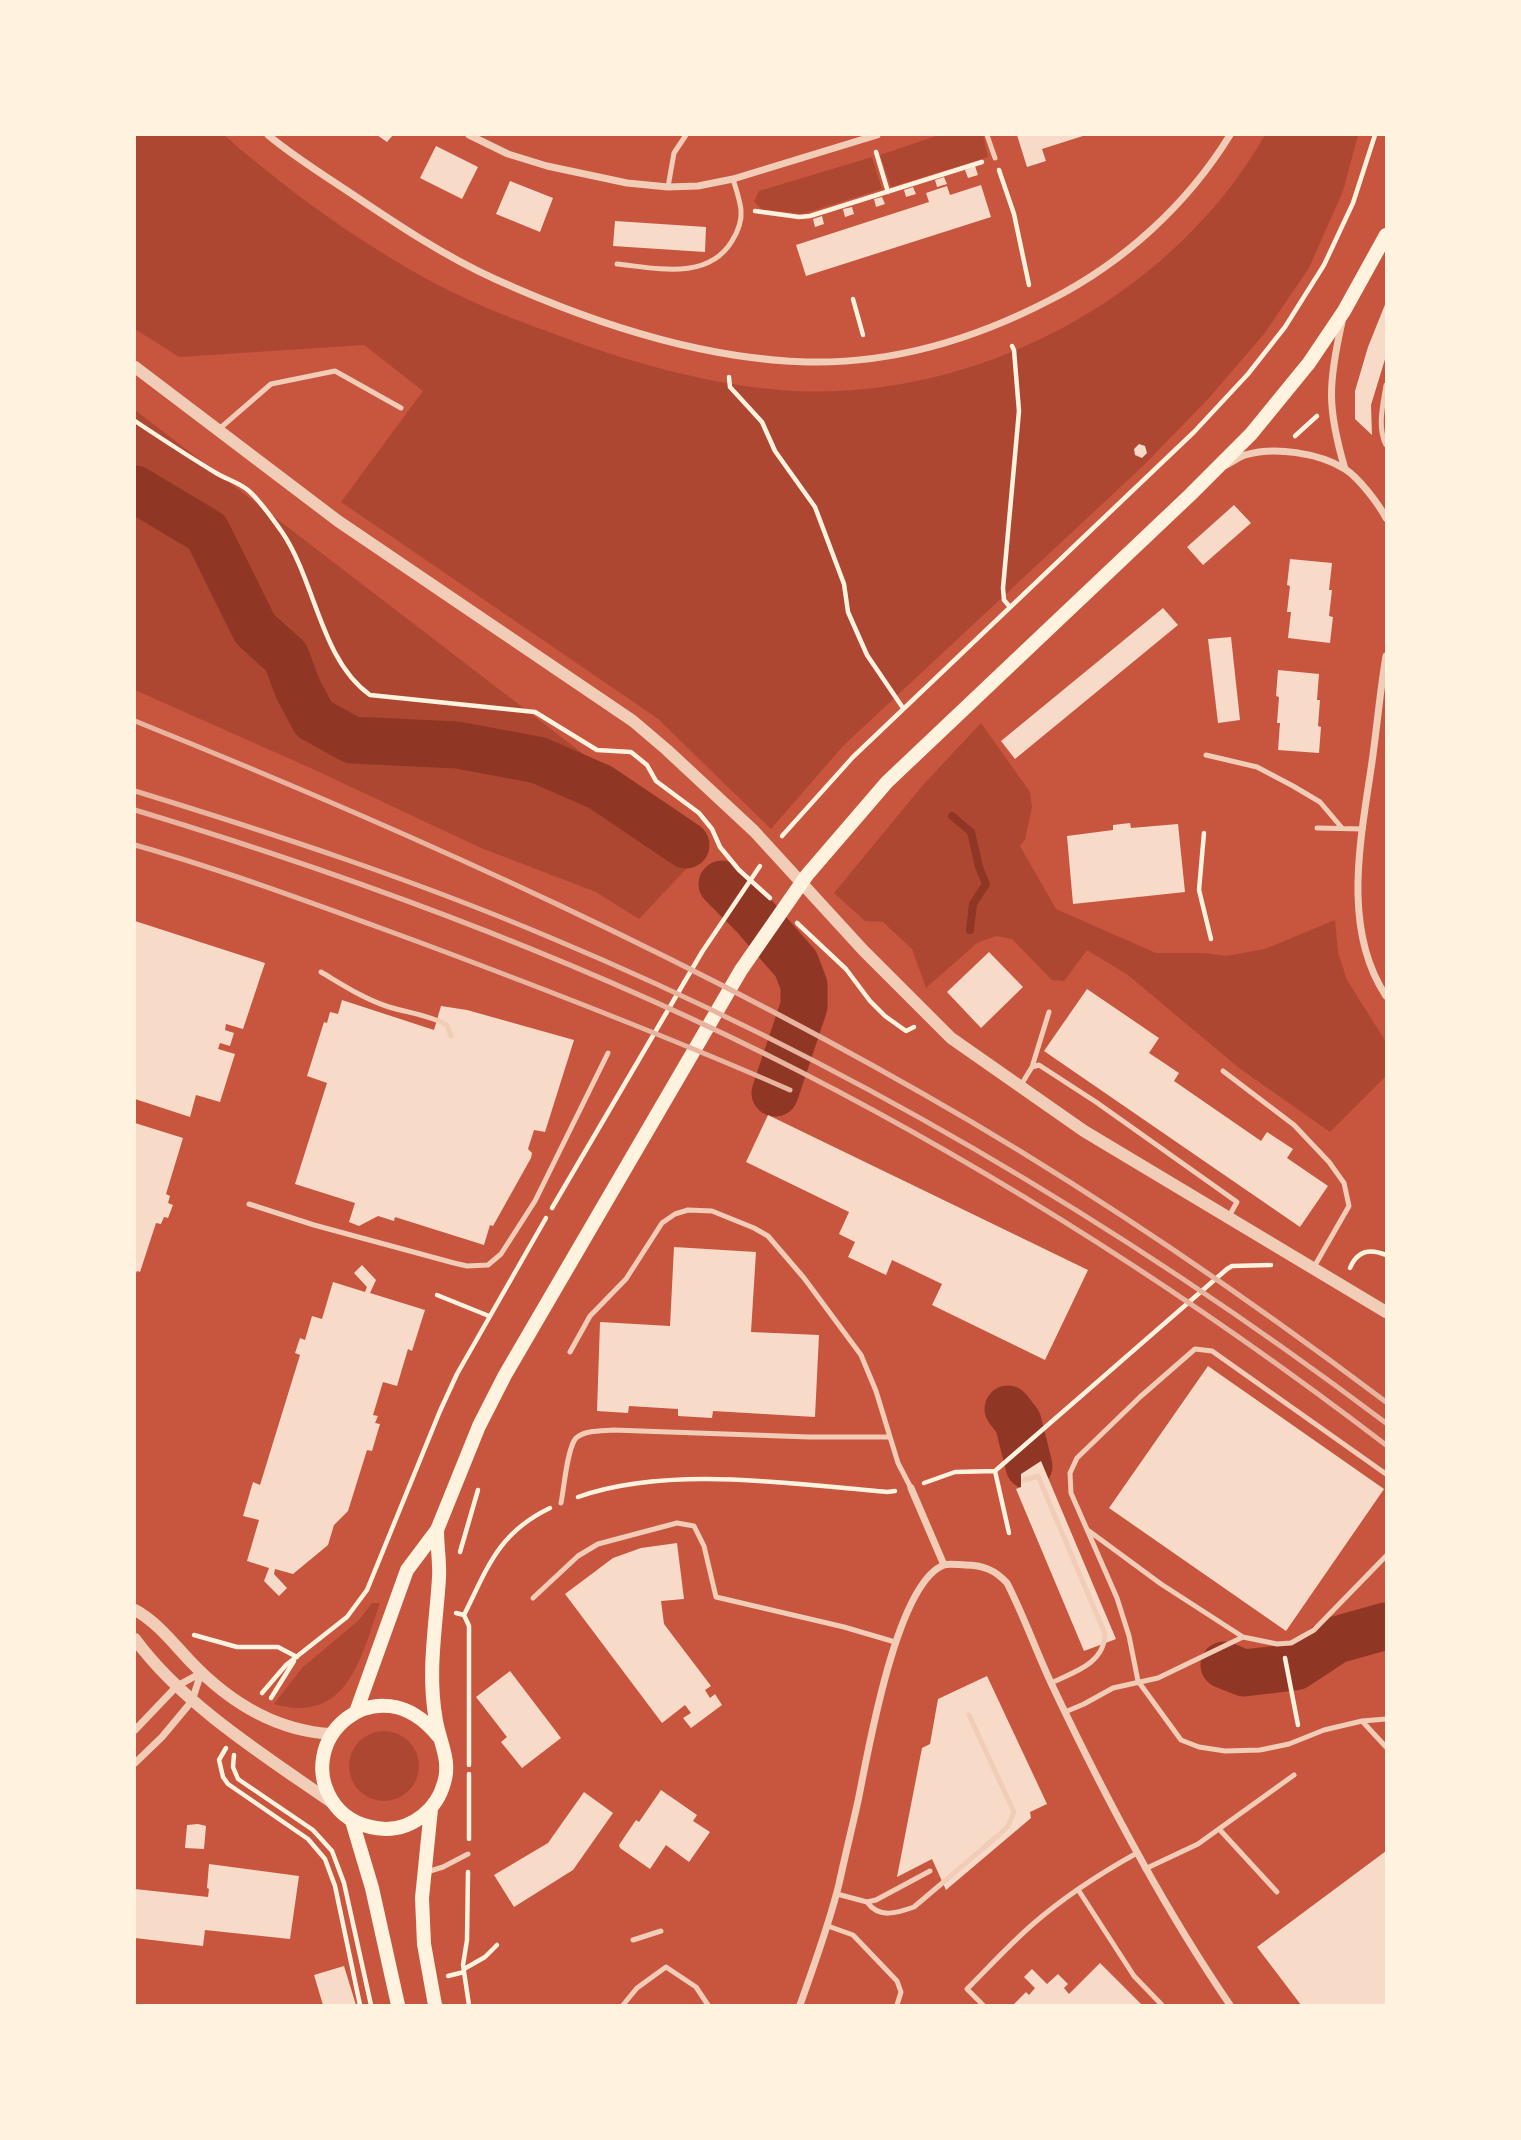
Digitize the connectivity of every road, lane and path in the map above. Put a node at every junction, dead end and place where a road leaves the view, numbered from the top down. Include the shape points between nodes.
1 (268, 135) edge
2 (469, 135) edge
3 (686, 135) edge
4 (877, 135) edge
5 (988, 135) edge
6 (1230, 135) edge
7 (1376, 135) edge
8 (876, 152) dead end
9 (995, 158) junction
10 (733, 178) junction
11 (668, 187) junction
12 (888, 191) junction
13 (740, 208) junction
14 (1386, 235) edge
15 (617, 264) dead end
16 (1029, 285) dead end
17 (853, 299) dead end
18 (1344, 311) junction
19 (863, 335) dead end
20 (1012, 345) dead end
21 (135, 367) edge
22 (729, 377) dead end
23 (1386, 385) edge
24 (401, 408) dead end
25 (1317, 415) dead end
26 (135, 421) edge
27 (218, 430) junction
28 (1292, 439) dead end
29 (1386, 445) edge
30 (1345, 469) junction
31 (1216, 470) junction
32 (1386, 518) edge
33 (1010, 607) junction
34 (1386, 656) edge
35 (1383, 704) edge
36 (903, 708) junction
37 (1206, 755) dead end
38 (1317, 828) dead end
39 (1342, 828) junction
40 (1363, 829) junction
41 (1204, 834) dead end
42 (778, 842) dead end
43 (763, 862) dead end
44 (777, 905) dead end
45 (797, 923) dead end
46 (1211, 939) dead end
47 (321, 971) dead end
48 (1386, 996) edge
49 (1049, 1012) dead end
50 (931, 1020) junction
51 (451, 1036) dead end
52 (608, 1053) dead end
53 (1032, 1067) junction
54 (1223, 1071) dead end
55 (1020, 1087) junction
56 (249, 1204) dead end
57 (1228, 1218) junction
58 (1386, 1255) edge
59 (1273, 1265) dead end
60 (1314, 1267) junction
61 (1350, 1268) dead end
62 (437, 1295) dead end
63 (1386, 1312) edge
64 (490, 1314) junction
65 (570, 1352) dead end
66 (890, 1437) junction
67 (995, 1471) junction
68 (1386, 1474) edge
69 (481, 1479) dead end
70 (1024, 1480) dead end
71 (911, 1488) junction
72 (561, 1503) junction
73 (1087, 1529) junction
74 (436, 1530) junction
75 (1009, 1533) dead end
76 (460, 1554) dead end
77 (1386, 1556) edge
78 (944, 1565) junction
79 (533, 1598) dead end
80 (135, 1610) edge
81 (452, 1612) dead end
82 (464, 1615) junction
83 (1243, 1637) junction
84 (189, 1638) dead end
85 (135, 1639) edge
86 (895, 1642) junction
87 (297, 1657) junction
88 (1285, 1661) dead end
89 (201, 1673) junction
90 (1138, 1681) junction
91 (1051, 1683) junction
92 (177, 1686) junction
93 (259, 1697) dead end
94 (192, 1701) junction
95 (268, 1702) dead end
96 (356, 1712) junction
97 (1065, 1712) junction
98 (970, 1715) dead end
99 (1386, 1719) edge
100 (1362, 1721) junction
101 (135, 1730) edge
102 (332, 1734) junction
103 (438, 1735) junction
104 (1301, 1739) junction
105 (230, 1741) dead end
106 (239, 1747) dead end
107 (1386, 1747) edge
108 (135, 1763) edge
109 (1294, 1775) dead end
110 (334, 1804) junction
111 (431, 1809) junction
112 (352, 1821) junction
113 (1220, 1829) junction
114 (1137, 1853) junction
115 (468, 1854) junction
116 (1146, 1869) junction
117 (930, 1871) dead end
118 (424, 1873) junction
119 (1079, 1891) junction
120 (1277, 1892) dead end
121 (837, 1894) junction
122 (867, 1902) junction
123 (828, 1926) junction
124 (661, 1931) dead end
125 (633, 1940) dead end
126 (497, 1945) dead end
127 (464, 1970) junction
128 (444, 1977) dead end
129 (360, 2005) edge
130 (371, 2005) edge
131 (398, 2005) edge
132 (435, 2005) edge
133 (469, 2005) edge
134 (623, 2005) edge
135 (708, 2005) edge
136 (800, 2005) edge
137 (897, 2005) edge
138 (983, 2005) edge
139 (1162, 2005) edge
140 (1230, 2005) edge

1 - 6 street via 386,217 506,284 667,340 808,362 934,346 1002,324 1058,297 1161,221
2 - 11 street via 547,166
3 - 11 lane via 674,153
4 - 10 street
5 - 9 lane
7 - 33 path via 1353,203 1324,265 1266,352 1194,432
8 - 12 path
9 - 12 path
9 - 16 path via 1014,214
10 - 11 street
10 - 13 lane
12 - 13 path via 799,218
13 - 15 lane via 737,233 725,253 704,265 680,270
14 - 18 main road
17 - 19 path
18 - 30 street via 1330,397
18 - 31 main road via 1276,405
20 - 33 path via 1019,403 1003,588
21 - 27 street
22 - 36 path via 730,387 762,422 775,452 815,507 844,584 848,612 867,655
23 - 29 lane via 1381,421
24 - 27 lane via 335,371 271,384
25 - 28 path
26 - 44 path via 257,499 297,555 331,643 355,684 370,695 534,712 597,750 631,752 647,765 656,781 699,813 739,870
27 - 50 street via 338,521 633,721 727,805
30 - 31 street via 1292,451 1246,455
30 - 32 street
31 - 74 main road via 887,782 807,875 741,970 523,1342 479,1426
33 - 36 path
34 - 35 street
35 - 40 street
36 - 42 path via 825,786
37 - 39 lane via 1257,767 1281,779 1320,802
38 - 39 lane
39 - 40 lane
40 - 48 street via 1358,895 1361,931 1369,965
41 - 46 path via 1199,890
43 - 64 path via 702,952
45 - 50 path via 885,1016 906,1031
47 - 51 lane via 359,995 438,1020 447,1025
49 - 53 lane
50 - 55 street
52 - 56 lane via 535,1201 501,1254 488,1265 467,1266
53 - 55 lane
53 - 57 lane via 1039,1065 1096,1102 1237,1202
54 - 60 lane via 1294,1125 1344,1183 1349,1206
55 - 57 street
57 - 60 street
58 - 61 path via 1362,1252
59 - 67 path via 1227,1269
60 - 63 street
62 - 64 path
64 - 87 path via 440,1411 367,1590 347,1616
65 - 66 lane via 590,1316 626,1279 662,1223 688,1210 712,1211 768,1236 804,1278 861,1355
66 - 71 lane
66 - 72 lane via 589,1432 571,1447
67 - 71 path via 956,1472
67 - 75 path
68 - 73 lane via 1212,1351 1195,1349 1077,1458 1070,1473 1071,1493
69 - 76 path
70 - 91 lane via 1038,1476 1105,1634 1096,1659
71 - 72 path via 887,1492 697,1480 629,1485
71 - 78 street
72 - 82 path via 508,1535
73 - 83 lane
73 - 90 lane via 1117,1598
74 - 96 main road via 407,1570
74 - 103 main road via 439,1577 430,1693
77 - 83 lane via 1329,1616 1301,1638 1277,1644
78 - 86 street via 920,1590
78 - 91 street via 977,1564 996,1571 1007,1583
79 - 86 lane via 578,1556 598,1544 677,1523 694,1526 704,1546 716,1597
80 - 89 street via 148,1617
81 - 82 path
82 - 115 path via 469,1626
83 - 90 lane via 1158,1678
84 - 87 path via 194,1635 237,1647 278,1647
85 - 92 street
86 - 121 street
87 - 93 path
87 - 95 path
88 - 104 path
89 - 92 street
89 - 94 street
89 - 102 street via 266,1718
90 - 97 lane
90 - 104 lane via 1181,1740 1199,1747 1260,1750
91 - 97 street
92 - 94 street
92 - 101 street
94 - 108 street
94 - 110 street
96 - 102 main road
96 - 103 main road via 393,1705 411,1710
97 - 114 street
98 - 122 lane via 1013,1812 1012,1820 914,1907 885,1913
99 - 100 lane
100 - 104 lane
100 - 107 lane
102 - 110 main road via 322,1769
103 - 111 main road via 447,1765 440,1796
105 - 129 path via 219,1760 225,1780 308,1839 325,1859
106 - 130 path via 233,1762 238,1779 313,1830 332,1851 344,1883
109 - 113 lane
110 - 112 main road
111 - 112 main road via 394,1829
111 - 118 main road
112 - 131 main road
113 - 116 lane
113 - 120 lane
114 - 116 street
114 - 119 lane
115 - 118 lane
115 - 127 path
116 - 140 street
117 - 122 lane
118 - 132 main road via 424,1944
119 - 138 lane via 1034,1923 967,1989
119 - 139 lane via 1133,1976
121 - 122 lane
121 - 123 street
123 - 136 street
123 - 137 lane via 853,1936 897,1981 901,1992
124 - 125 lane
126 - 127 path
127 - 128 path
127 - 133 path
134 - 135 lane via 636,1988 666,1967 696,1987

